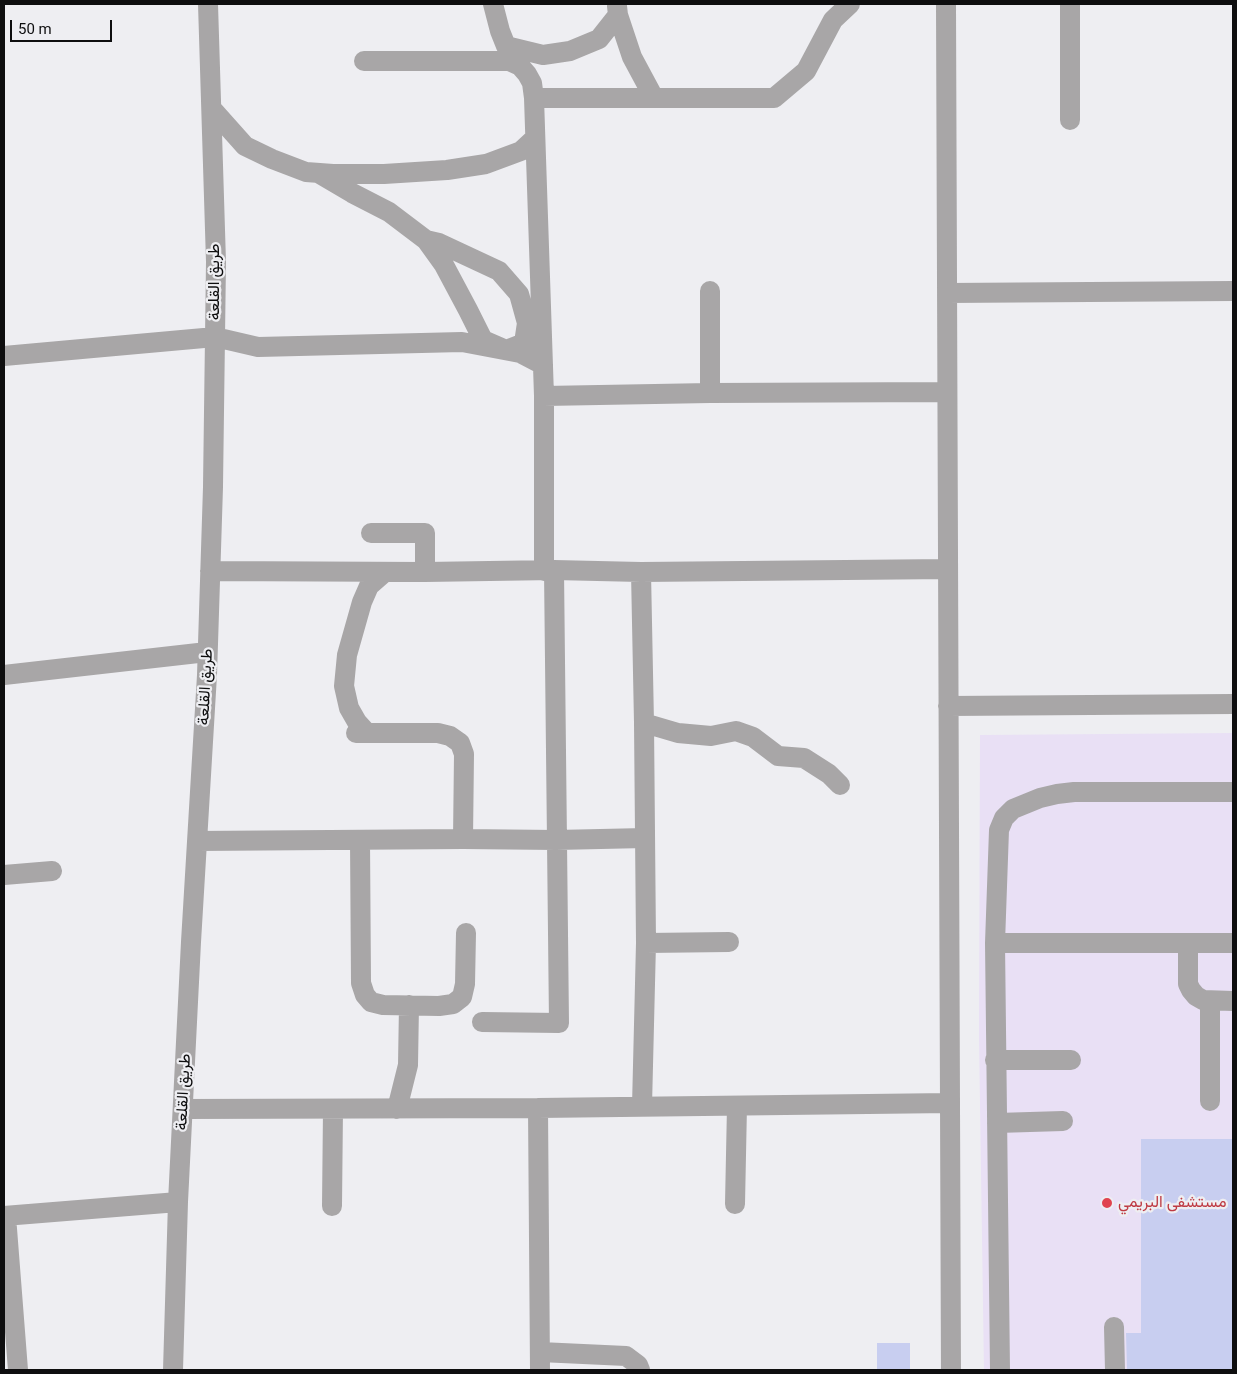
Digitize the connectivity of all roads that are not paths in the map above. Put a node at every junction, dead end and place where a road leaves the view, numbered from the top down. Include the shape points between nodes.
1 (208, 4) edge
2 (493, 4) edge
3 (850, 4) edge
4 (946, 4) edge
5 (1070, 4) edge
6 (617, 9) edge
7 (364, 62) dead end
8 (534, 98) junction
9 (654, 98) junction
10 (212, 109) junction
11 (1070, 120) dead end
12 (535, 138) junction
13 (318, 173) junction
14 (426, 240) junction
15 (710, 291) dead end
16 (1233, 291) edge
17 (947, 293) junction
18 (215, 337) junction
19 (506, 350) junction
20 (4, 356) edge
21 (543, 364) junction
22 (948, 392) junction
23 (710, 393) junction
24 (544, 396) junction
25 (371, 532) dead end
26 (948, 568) junction
27 (210, 571) junction
28 (549, 571) junction
29 (385, 572) junction
30 (425, 572) junction
31 (641, 572) junction
32 (208, 652) junction
33 (4, 675) edge
34 (1233, 704) edge
35 (948, 706) junction
36 (644, 723) junction
37 (840, 785) dead end
38 (1233, 792) edge
39 (645, 838) junction
40 (463, 839) junction
41 (360, 840) junction
42 (556, 840) junction
43 (197, 841) junction
44 (52, 871) dead end
45 (4, 874) edge
46 (466, 934) dead end
47 (728, 942) dead end
48 (646, 943) junction
49 (995, 943) junction
50 (1188, 943) junction
51 (1233, 943) edge
52 (1210, 1001) junction
53 (1233, 1001) edge
54 (409, 1005) junction
55 (482, 1022) dead end
56 (996, 1060) junction
57 (1071, 1060) dead end
58 (1210, 1101) dead end
59 (950, 1103) junction
60 (642, 1106) junction
61 (737, 1106) junction
62 (183, 1108) junction
63 (538, 1108) junction
64 (333, 1109) junction
65 (397, 1109) junction
66 (1063, 1121) dead end
67 (997, 1123) junction
68 (178, 1202) junction
69 (735, 1204) dead end
70 (332, 1206) dead end
71 (5, 1216) edge
72 (1114, 1327) dead end
73 (540, 1361) edge
74 (18, 1370) edge
75 (173, 1370) edge
76 (640, 1370) edge
77 (951, 1370) edge
78 (1000, 1370) edge
79 (1114, 1370) edge

1 - 10 street, طريق القلعة
2 - 6 street via 506,46 543,55 570,51 599,39
3 - 9 street via 833,20 806,71 774,98
4 - 17 street
5 - 11 street
6 - 9 street via 632,57
7 - 8 street via 509,62 520,66 527,74
8 - 9 street
8 - 12 street
10 - 13 street via 245,146 306,172
10 - 18 street, طريق القلعة
12 - 13 street via 522,151 486,164 384,174
12 - 21 street
13 - 14 street via 389,212
14 - 19 street via 444,265 483,340
14 - 19 street via 499,271 519,294 527,324 524,342
15 - 23 street
16 - 17 street
17 - 22 street
18 - 19 street via 258,347 462,342
18 - 20 street
18 - 27 street, طريق القلعة
19 - 21 street
21 - 24 street
22 - 23 street
22 - 26 street
23 - 24 street
24 - 28 street
25 - 30 street via 425,533
26 - 31 street
26 - 35 street
27 - 29 street
27 - 32 street, طريق القلعة
28 - 30 street
28 - 31 street
28 - 42 street
29 - 30 street
29 - 40 street via 369,586 347,655 344,686 348,708 362,732 438,733 460,743 464,754
31 - 36 street
32 - 33 street
32 - 43 street, طريق القلعة
34 - 35 street
35 - 59 street
36 - 37 street via 710,736 736,731 752,737 778,756 804,758
36 - 39 street
38 - 49 street via 1074,792 1040,798 1012,809 999,830
39 - 42 street
39 - 48 street
40 - 41 street
40 - 42 street
41 - 43 street
41 - 54 street via 361,983 365,996 371,1002
42 - 55 street via 559,1023
43 - 62 street, طريق القلعة
44 - 45 street
46 - 54 street via 462,997 453,1004
47 - 48 street
48 - 60 street
49 - 50 street
49 - 56 street
50 - 51 street
50 - 52 street via 1188,984 1196,996
52 - 53 street
52 - 58 street
54 - 65 street via 408,1065
56 - 57 street
56 - 67 street
59 - 61 street
59 - 77 street
60 - 61 street
60 - 63 street
61 - 69 street
62 - 64 street
62 - 68 street, طريق القلعة
63 - 65 street
63 - 73 street
64 - 65 street
64 - 70 street
66 - 67 street
67 - 78 street
68 - 71 street
68 - 75 street, طريق القلعة
71 - 74 street
72 - 79 street
73 - 76 street via 626,1356

